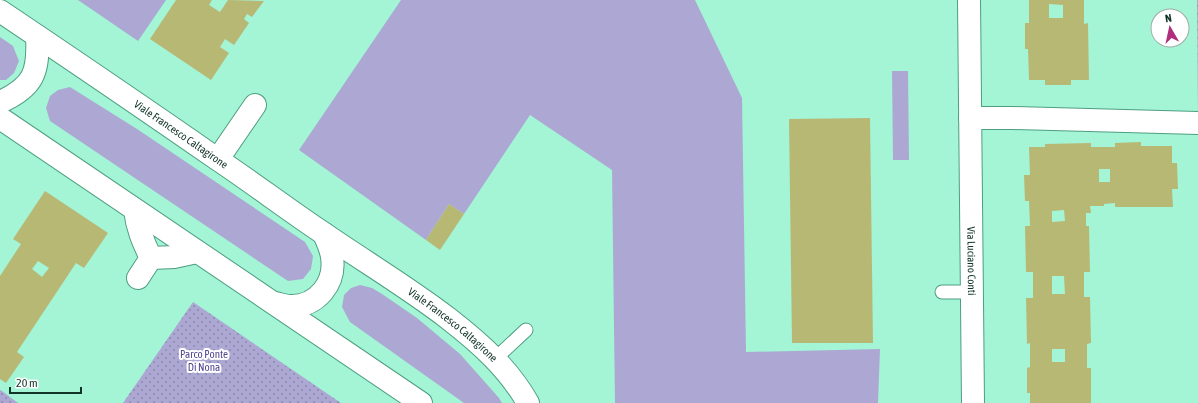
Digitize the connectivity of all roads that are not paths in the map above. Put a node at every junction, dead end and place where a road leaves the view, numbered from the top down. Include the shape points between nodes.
1 (969, 0) edge
2 (0, 12) edge
3 (37, 36) junction
4 (0, 102) edge
5 (255, 105) dead end
6 (0, 118) edge
7 (970, 118) junction
8 (1198, 123) edge
9 (218, 159) junction
10 (135, 210) junction
11 (324, 234) junction
12 (197, 252) junction
13 (151, 258) junction
14 (138, 278) dead end
15 (942, 292) dead end
16 (972, 292) junction
17 (275, 303) junction
18 (526, 330) dead end
19 (496, 358) junction
20 (421, 403) edge
21 (528, 403) edge
22 (973, 403) edge

1 - 7 street, Via Luciano Conti
2 - 3 street, Viale Francesco Caltagirone
3 - 4 street via 38,58 31,80 16,94
3 - 9 street, Viale Francesco Caltagirone
5 - 9 street
6 - 10 street
7 - 8 street
7 - 16 street, Via Luciano Conti
9 - 11 street, Viale Francesco Caltagirone
10 - 12 street
10 - 13 street via 139,232
11 - 17 street via 333,262 331,278 323,293 302,305
11 - 19 street, Viale Francesco Caltagirone via 426,301
12 - 13 street
12 - 17 street
13 - 14 street
15 - 16 lane
16 - 22 street, Via Luciano Conti
17 - 20 street
18 - 19 lane
19 - 21 street, Viale Francesco Caltagirone

